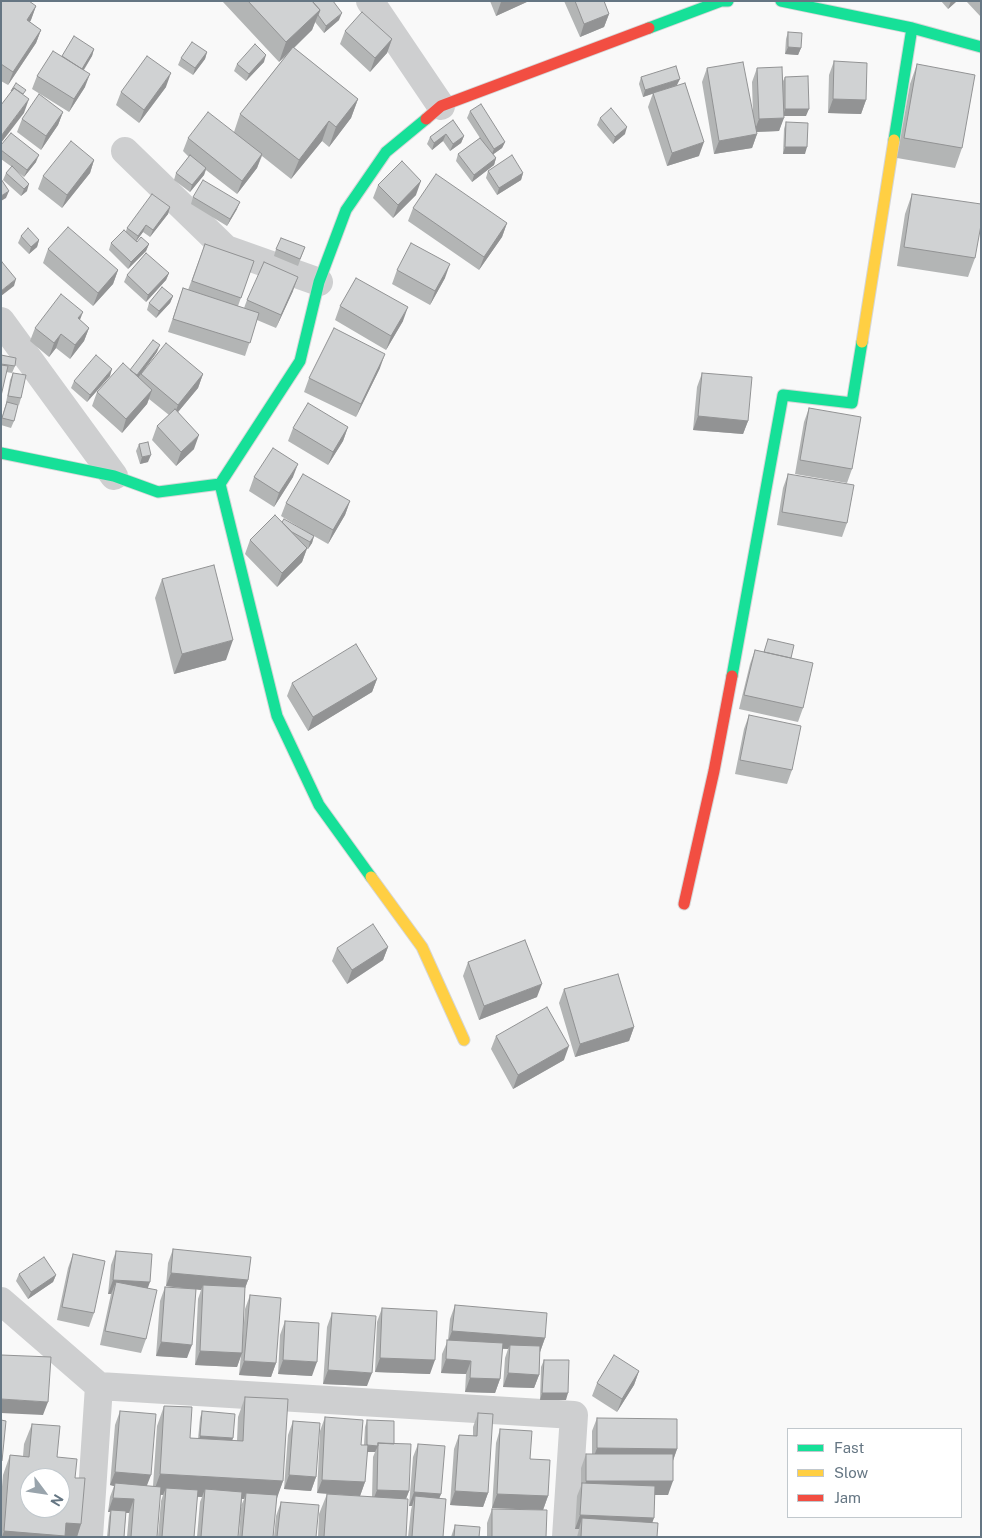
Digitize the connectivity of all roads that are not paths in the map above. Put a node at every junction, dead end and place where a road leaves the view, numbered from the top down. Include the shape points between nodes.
1 (370, 1) edge
2 (728, 1) edge
3 (782, 1) edge
4 (912, 28) junction
5 (981, 47) edge
6 (441, 106) junction
7 (125, 151) dead end
8 (319, 282) junction
9 (1, 321) edge
10 (1, 452) edge
11 (114, 476) junction
12 (220, 484) junction
13 (684, 904) dead end
14 (464, 1040) dead end
15 (2, 1304) edge
16 (99, 1386) junction
17 (89, 1537) edge
18 (566, 1537) edge

1 - 6 street
2 - 6 street
3 - 4 street
4 - 5 street
4 - 13 street via 852,403 783,395 714,771
6 - 8 street via 386,152 346,210
7 - 8 street via 226,249
8 - 12 street via 300,361
9 - 11 street
10 - 11 street
11 - 12 street via 158,492
12 - 14 street via 277,716 318,805 422,947
15 - 16 street
16 - 17 street
16 - 18 street via 574,1416

